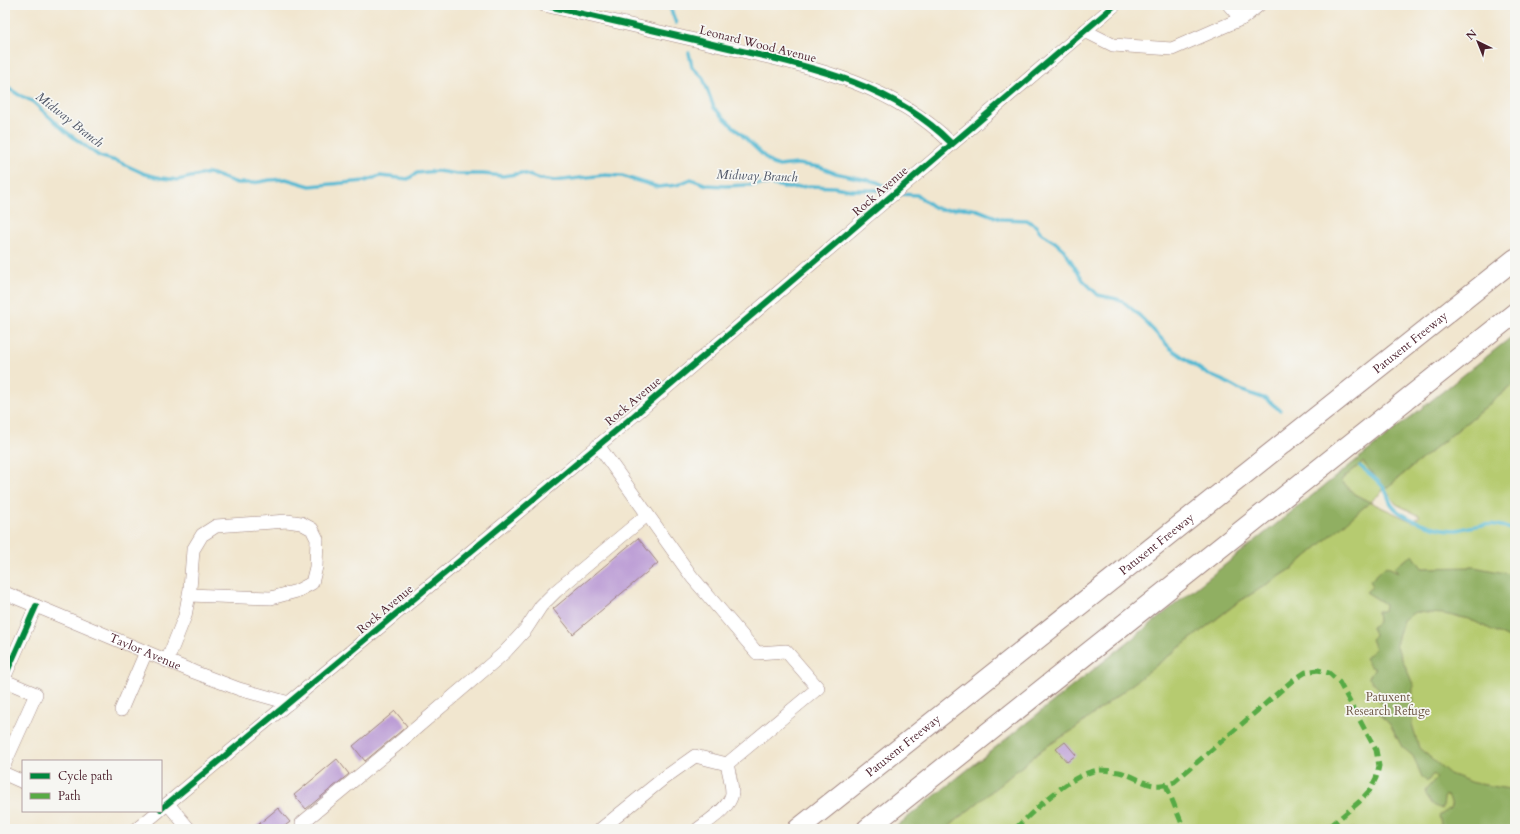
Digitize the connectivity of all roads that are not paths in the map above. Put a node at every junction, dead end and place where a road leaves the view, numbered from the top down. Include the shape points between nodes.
1 (544, 5) edge
2 (1116, 5) edge
3 (1229, 5) edge
4 (1259, 5) edge
5 (1241, 19) junction
6 (1084, 31) junction
7 (951, 143) junction
8 (1515, 259) edge
9 (1515, 313) edge
10 (598, 445) junction
11 (647, 515) junction
12 (5, 593) edge
13 (189, 595) junction
14 (36, 606) junction
15 (146, 652) junction
16 (167, 661) junction
17 (5, 676) edge
18 (5, 681) edge
19 (289, 704) junction
20 (121, 710) dead end
21 (5, 763) edge
22 (727, 764) junction
23 (5, 774) edge
24 (22, 782) edge
25 (163, 808) edge
26 (158, 812) edge
27 (302, 823) dead end
28 (137, 829) edge
29 (189, 829) edge
30 (601, 829) edge
31 (698, 829) edge
32 (798, 829) edge
33 (867, 829) edge

1 - 7 street, Leonard Wood Avenue via 788,62 842,78 904,105 936,128
2 - 6 street, Rock Avenue
3 - 5 street
4 - 5 street
5 - 6 street via 1172,49 1113,45
6 - 7 street, Rock Avenue
7 - 10 street, Rock Avenue
8 - 32 highway, Patuxent Freeway
9 - 33 highway
10 - 11 street
10 - 19 street, Rock Avenue
11 - 22 street via 692,577 757,653 786,651 818,688
11 - 27 street via 556,591 504,653
12 - 14 street, Taylor Avenue
13 - 13 street via 193,550 202,535 216,526 287,521 301,523 312,529 317,539 316,567 312,583 297,591 272,598
13 - 16 street via 185,616
14 - 15 street, Taylor Avenue
14 - 17 street
15 - 16 street, Taylor Avenue
15 - 20 street
16 - 19 street, Taylor Avenue via 239,689
18 - 21 street via 36,694
19 - 25 street, Rock Avenue
22 - 30 street via 695,756
22 - 31 street via 732,793 726,807
23 - 24 street
25 - 29 street
26 - 28 street, Rock Avenue

